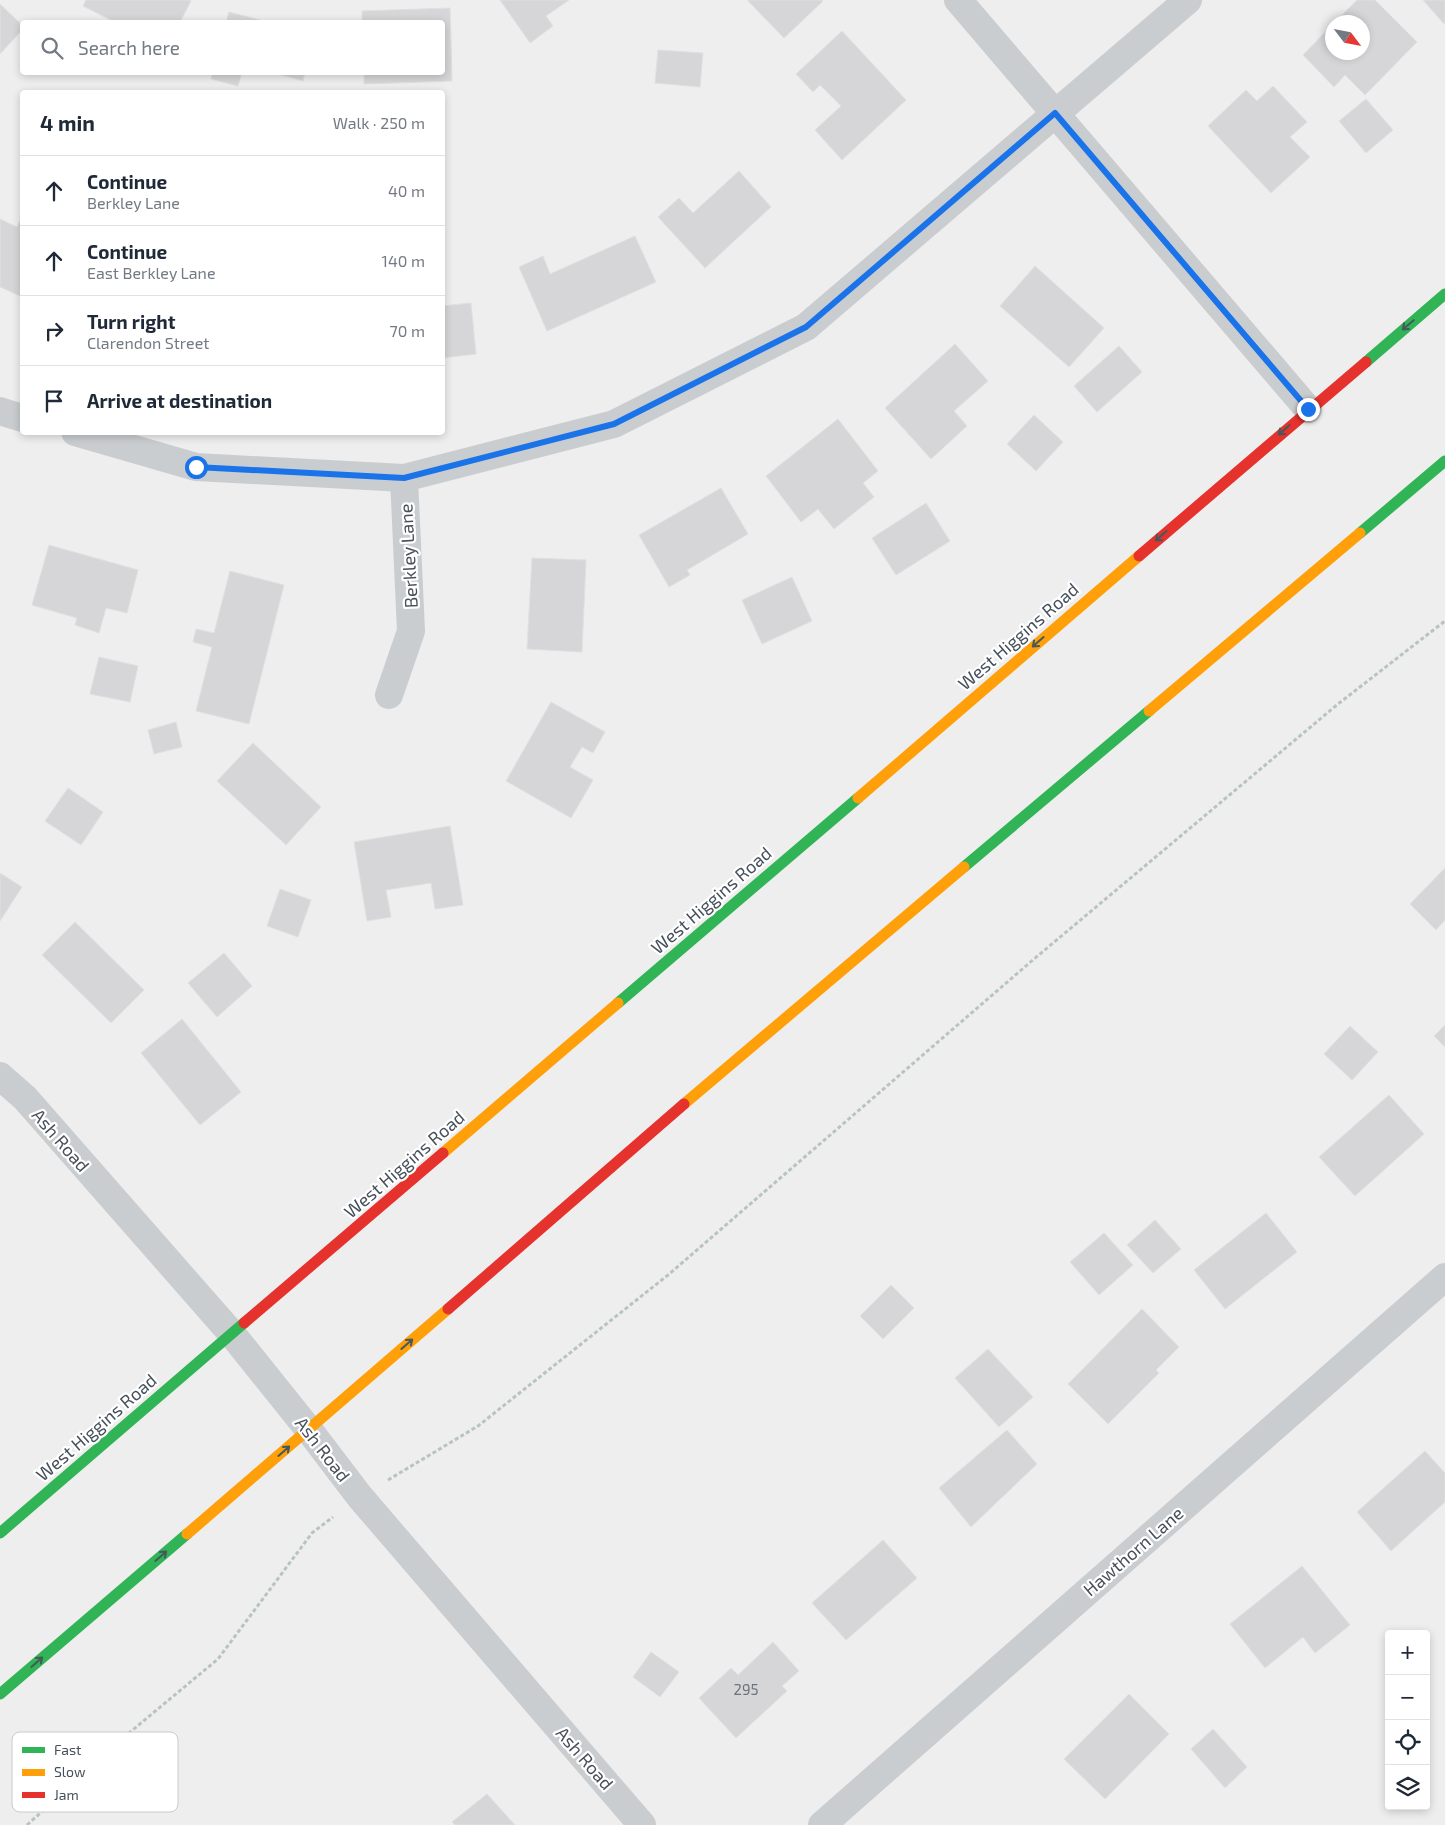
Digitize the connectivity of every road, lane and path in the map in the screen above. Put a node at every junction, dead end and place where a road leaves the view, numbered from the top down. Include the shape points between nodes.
1 (958, 0) edge
2 (1188, 0) edge
3 (1055, 113) junction
4 (1445, 294) edge
5 (1308, 409) junction
6 (0, 411) edge
7 (20, 417) edge
8 (85, 435) edge
9 (1445, 460) edge
10 (404, 478) junction
11 (1445, 621) edge
12 (389, 696) dead end
13 (0, 1076) edge
14 (1445, 1277) edge
15 (232, 1334) junction
16 (309, 1430) junction
17 (403, 1471) dead end
18 (0, 1533) edge
19 (312, 1533) dead end
20 (0, 1694) edge
21 (130, 1732) edge
22 (41, 1812) edge
23 (27, 1825) edge
24 (642, 1825) edge
25 (822, 1825) edge

1 - 3 street
2 - 3 street
3 - 5 street
3 - 10 street via 806,327 614,424
4 -> 5 main road, West Higgins Road
5 -> 15 main road, West Higgins Road
6 - 7 street
8 - 10 street, Berkley Lane via 196,467
16 -> 9 main road via 718,1074
10 - 12 street, Berkley Lane via 411,631
11 - 17 path via 1338,704 1034,959 668,1276 478,1426
13 - 15 street, Ash Road via 24,1098
14 - 25 street, Hawthorn Lane
15 - 16 street, Ash Road
15 - 18 main road, West Higgins Road
20 -> 16 main road
16 - 24 street, Ash Road via 360,1497
19 - 21 path via 218,1659
22 - 23 path

